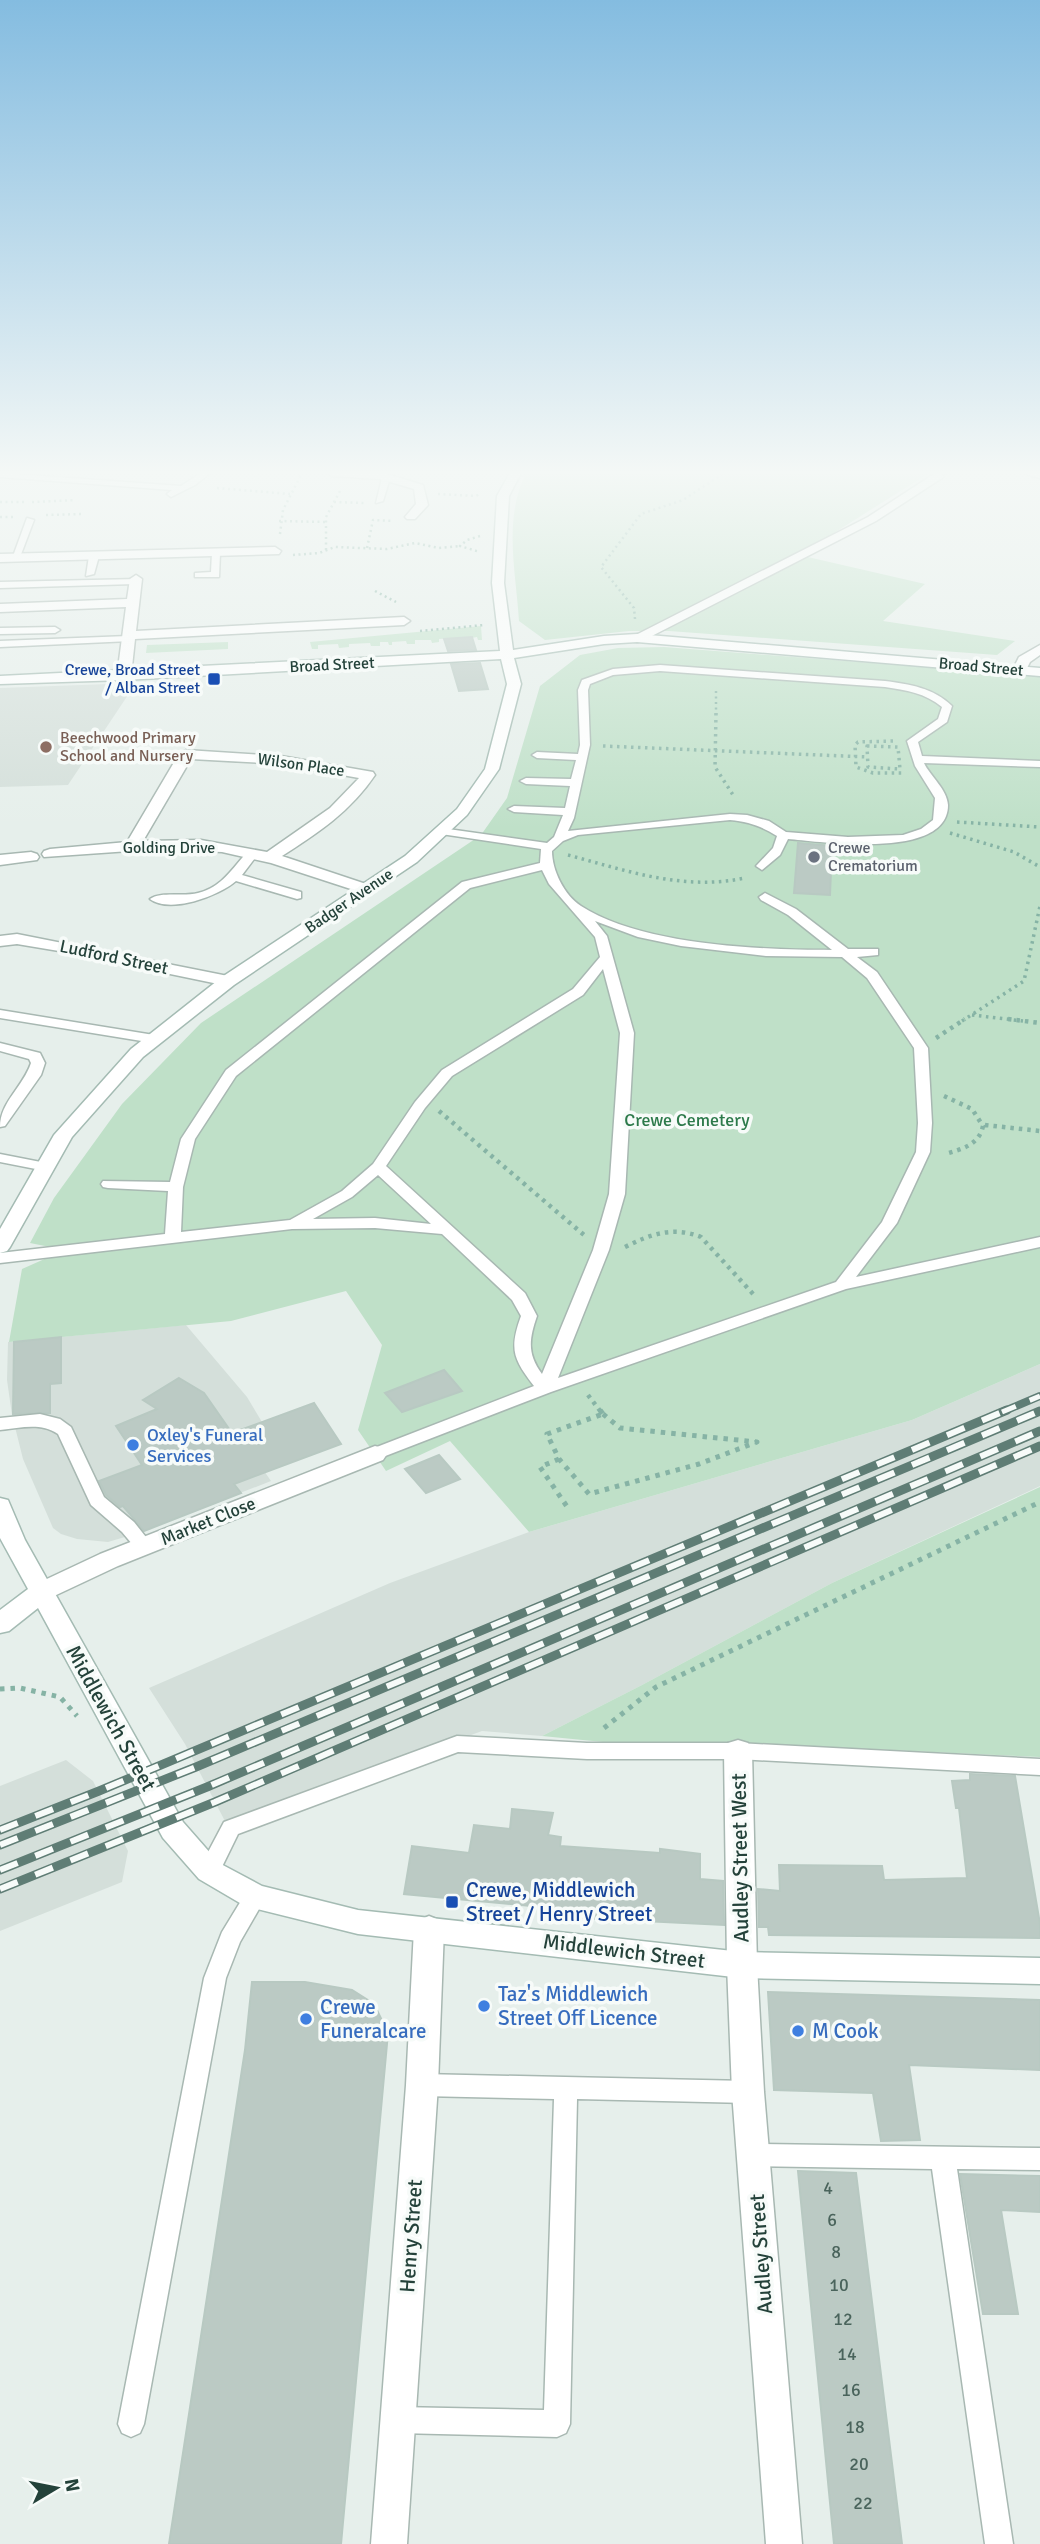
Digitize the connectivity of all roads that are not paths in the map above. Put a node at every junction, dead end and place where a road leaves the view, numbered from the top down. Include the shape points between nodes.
1 (133, 592) edge
2 (499, 592) edge
3 (728, 592) edge
4 (132, 603) junction
5 (401, 605) road end
6 (0, 608) edge
7 (55, 629) dead end
8 (0, 631) edge
9 (128, 637) junction
10 (637, 638) junction
11 (0, 644) edge
12 (1040, 649) edge
13 (507, 655) junction
14 (1019, 671) junction
15 (1040, 672) edge
16 (124, 676) junction
17 (0, 680) edge
18 (584, 751) junction
19 (537, 755) dead end
20 (918, 758) junction
21 (1040, 764) edge
22 (526, 781) dead end
23 (576, 783) junction
24 (514, 809) dead end
25 (569, 812) junction
26 (442, 831) junction
27 (783, 835) junction
28 (559, 839) junction
29 (132, 846) junction
30 (50, 854) dead end
31 (547, 854) junction
32 (260, 856) junction
33 (31, 857) dead end
34 (0, 860) edge
35 (762, 866) dead end
36 (234, 877) junction
37 (366, 889) junction
38 (297, 895) dead end
39 (765, 897) dead end
40 (156, 899) dead end
41 (570, 900) junction
42 (0, 941) edge
43 (873, 952) dead end
44 (846, 954) junction
45 (606, 958) junction
46 (228, 981) junction
47 (0, 1014) edge
48 (154, 1039) junction
49 (0, 1047) edge
50 (0, 1123) edge
51 (0, 1158) edge
52 (46, 1167) junction
53 (378, 1167) junction
54 (108, 1184) dead end
55 (176, 1187) junction
56 (292, 1224) junction
57 (446, 1230) junction
58 (173, 1237) junction
59 (1040, 1242) edge
60 (0, 1247) edge
61 (0, 1258) edge
62 (842, 1285) junction
63 (545, 1388) junction
64 (0, 1424) edge
65 (375, 1454) joint
66 (0, 1506) edge
67 (144, 1546) junction
68 (43, 1591) junction
69 (0, 1624) edge
70 (738, 1751) junction
71 (1040, 1767) edge
72 (209, 1871) junction
73 (255, 1897) junction
74 (429, 1929) junction
75 (742, 1965) junction
76 (1040, 1971) edge
77 (422, 2085) junction
78 (566, 2088) junction
79 (748, 2092) junction
80 (754, 2155) junction
81 (943, 2158) junction
82 (1040, 2159) edge
83 (398, 2420) junction
84 (131, 2424) dead end
85 (389, 2544) edge
86 (784, 2544) edge
87 (999, 2544) edge

1 - 4 street
2 - 13 street, Badger Avenue
3 - 10 street
4 - 6 street
4 - 9 street
5 - 9 street via 403,625
7 - 8 lane
9 - 11 lane
9 - 16 street
10 - 13 street, Broad Street
10 - 14 street, Broad Street
12 - 14 street via 1024,660
13 - 16 street, Broad Street
13 - 26 street, Badger Avenue via 514,684 492,769 462,812
14 - 15 street, Broad Street
16 - 17 street, Broad Street
18 - 19 lane
18 - 20 lane via 586,682 628,669 920,689 947,706 943,720 914,737
18 - 23 lane
20 - 21 lane
20 - 27 lane via 942,802 936,825 893,840
22 - 23 lane
23 - 25 lane
24 - 25 lane
25 - 28 lane
26 - 31 lane
26 - 37 street, Badger Avenue
27 - 28 lane via 747,818 730,817 576,832
27 - 35 lane via 776,854
28 - 31 lane
29 - 30 street, Golding Drive
29 - 32 street, Golding Drive via 221,847
29 - 32 street, Wilson Place via 186,754 281,760 368,775 334,815
31 - 41 lane via 553,881
31 - 55 lane via 466,885 231,1073 188,1139
32 - 36 lane via 240,866
32 - 37 street, Golding Drive
33 - 34 street
36 - 38 lane
36 - 40 lane via 208,896
37 - 46 street, Badger Avenue
39 - 44 lane
41 - 44 lane via 617,928 652,938
41 - 45 lane via 601,936
42 - 46 street, Ludford Street via 60,946
43 - 44 lane
44 - 62 lane via 872,975 921,1048 923,1152 889,1223
45 - 53 lane via 578,992 447,1073
45 - 63 lane via 626,1033 617,1194 600,1250
46 - 48 street, Badger Avenue
47 - 48 lane
48 - 52 street, Badger Avenue via 64,1135
49 - 50 lane via 35,1056 38,1063
51 - 52 lane
52 - 60 street, Badger Avenue
53 - 56 lane via 347,1194
53 - 57 lane
54 - 55 lane
55 - 58 lane
56 - 57 lane via 375,1223
56 - 58 lane
57 - 63 lane via 519,1297 529,1316 520,1339 520,1357
58 - 61 lane
59 - 62 lane
62 - 63 lane
63 - 65 lane
64 - 67 lane via 40,1420 65,1431 97,1501
65 - 67 street, Market Close
66 - 68 street via 13,1540
67 - 68 street, Market Close
68 - 69 street, Market Close
68 - 72 street, Middlewich Street via 173,1830
70 - 71 lane
70 - 72 lane via 587,1751 457,1744 231,1828
70 - 75 street, Audley Street West
72 - 73 street, Middlewich Street
73 - 74 street, Middlewich Street via 358,1922
73 - 84 lane via 230,1939 215,1978
74 - 75 street, Middlewich Street
74 - 77 street, Henry Street
75 - 76 street, Middlewich Street
75 - 79 street, Audley Street
77 - 78 lane
77 - 83 street, Henry Street
78 - 79 lane
78 - 83 lane via 557,2424
79 - 80 street, Audley Street
80 - 81 lane
80 - 86 street, Audley Street
81 - 82 lane
81 - 87 lane
83 - 85 street, Henry Street

